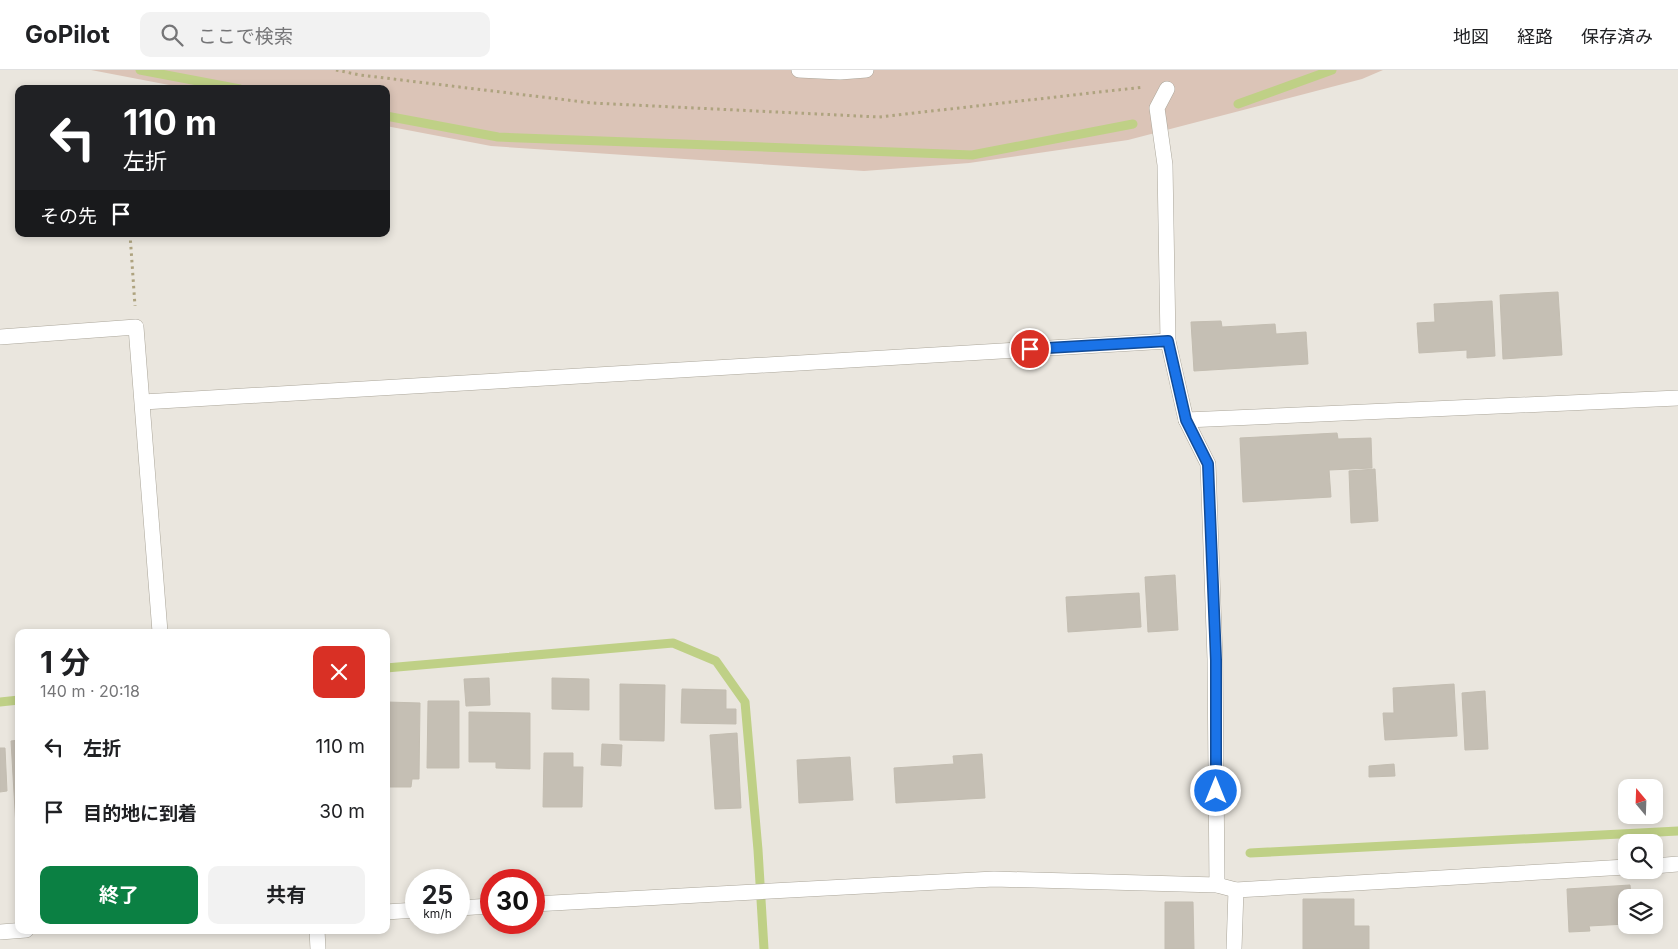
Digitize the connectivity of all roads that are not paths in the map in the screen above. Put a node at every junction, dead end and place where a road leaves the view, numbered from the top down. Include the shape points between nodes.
1 (799, 70) edge
2 (866, 70) edge
3 (1167, 89) road end
4 (0, 337) edge
5 (1168, 341) junction
6 (1678, 398) edge
7 (143, 402) junction
8 (1186, 420) junction
9 (160, 629) edge
10 (1678, 864) edge
11 (1663, 865) edge
12 (1618, 867) edge
13 (1217, 885) junction
14 (1236, 890) junction
15 (545, 903) edge
16 (405, 911) edge
17 (390, 912) edge
18 (15, 931) edge
19 (0, 932) edge
20 (317, 934) edge
21 (318, 949) edge
22 (1234, 949) edge

1 - 2 street
3 - 5 street via 1157,108 1165,165
4 - 7 street via 136,327
5 - 7 street
5 - 8 street
6 - 8 street
7 - 9 street
8 - 13 street via 1208,464 1216,660
10 - 11 street
12 - 14 street
13 - 14 street
13 - 15 street via 994,879
14 - 22 street
16 - 17 street
18 - 19 street
20 - 21 street

